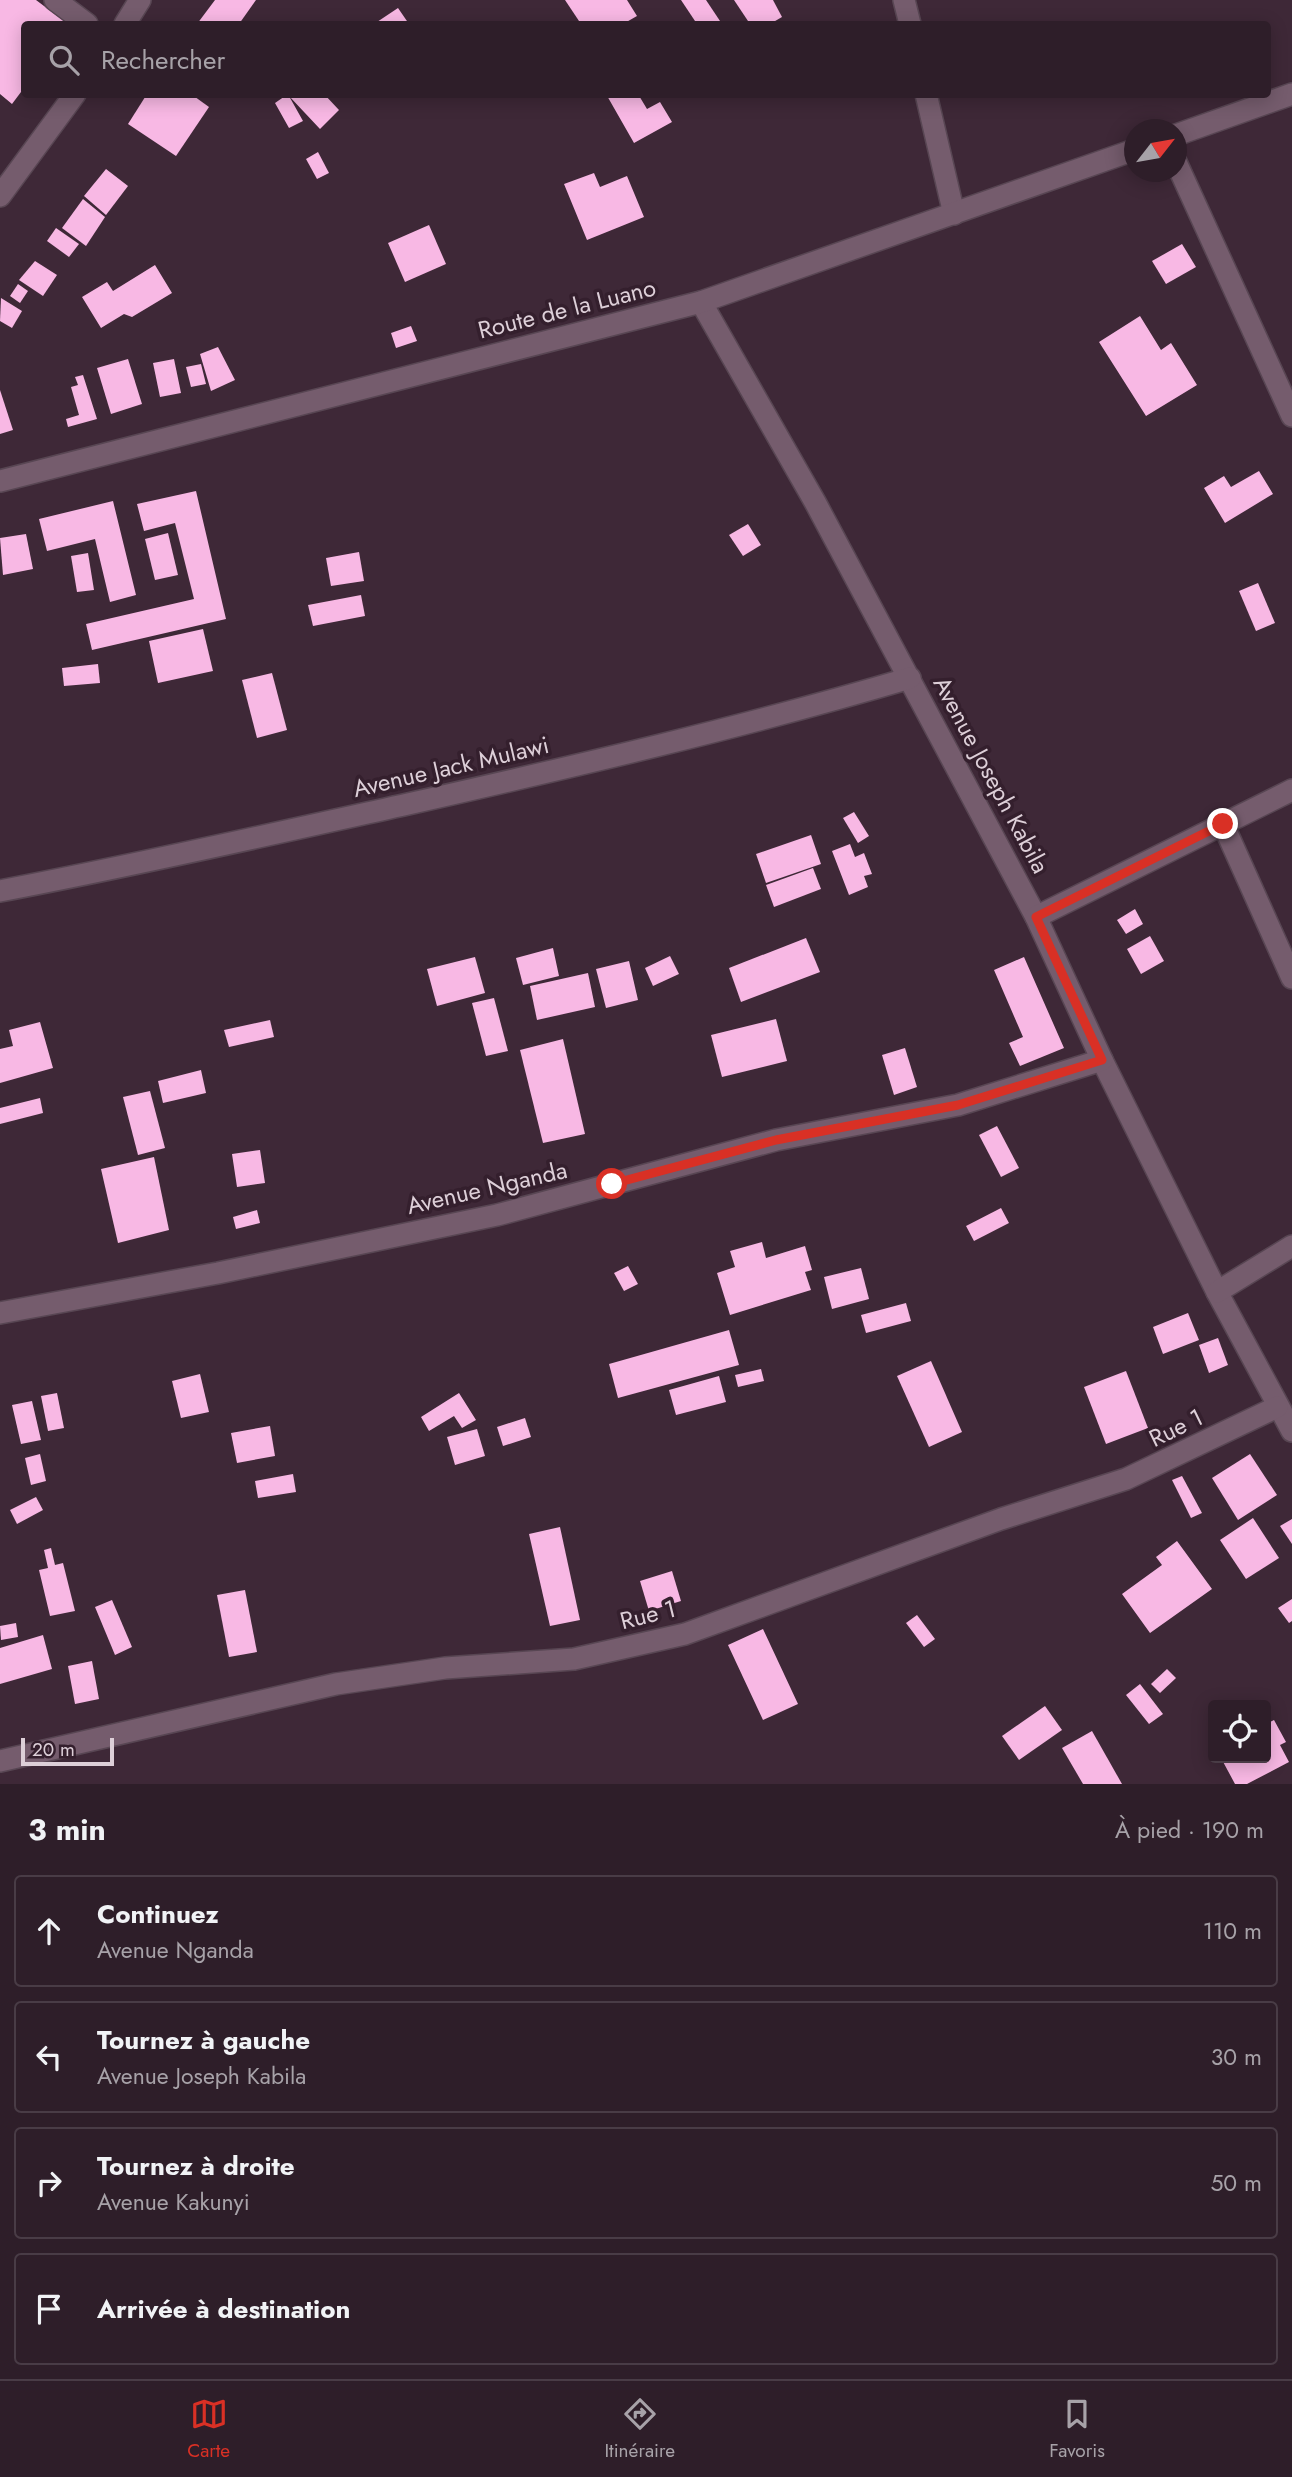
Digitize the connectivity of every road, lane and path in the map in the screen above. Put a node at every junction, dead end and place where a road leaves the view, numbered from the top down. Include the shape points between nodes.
1 (55, 0) edge
2 (140, 0) edge
3 (904, 0) edge
4 (83, 21) edge
5 (127, 21) edge
6 (909, 21) edge
7 (1292, 94) edge
8 (72, 98) edge
9 (927, 98) edge
10 (1187, 131) edge
11 (1124, 154) edge
12 (1186, 182) edge
13 (0, 196) edge
14 (954, 214) junction
15 (701, 302) junction
16 (1292, 416) edge
17 (0, 481) edge
18 (910, 678) junction
19 (1292, 790) edge
20 (1223, 824) junction
21 (0, 891) edge
22 (1036, 917) junction
23 (1292, 978) edge
24 (1102, 1060) junction
25 (1292, 1246) edge
26 (1217, 1292) junction
27 (0, 1313) edge
28 (1277, 1407) junction
29 (1292, 1431) edge
30 (0, 1761) edge

1 - 4 street
2 - 5 street
3 - 6 street
7 - 10 street
8 - 13 street
9 - 14 street
11 - 14 street, Route de la Luano
12 - 16 street
14 - 15 street, Route de la Luano
15 - 17 street, Route de la Luano
15 - 18 street, Avenue Joseph Kabila via 778,433
18 - 21 street, Avenue Jack Mulawi via 791,713 550,772
18 - 22 street, Avenue Joseph Kabila
19 - 20 street
20 - 22 street
20 - 23 street
22 - 24 street, Avenue Joseph Kabila
24 - 26 street, Avenue Joseph Kabila
24 - 27 street, Avenue Nganda via 958,1105 776,1140 497,1214 219,1273
25 - 26 street
26 - 28 street, Avenue Joseph Kabila
28 - 29 street, Avenue Joseph Kabila
28 - 30 street, Rue 1 via 1114,1484 1001,1519 685,1634 574,1659 445,1668 336,1684

